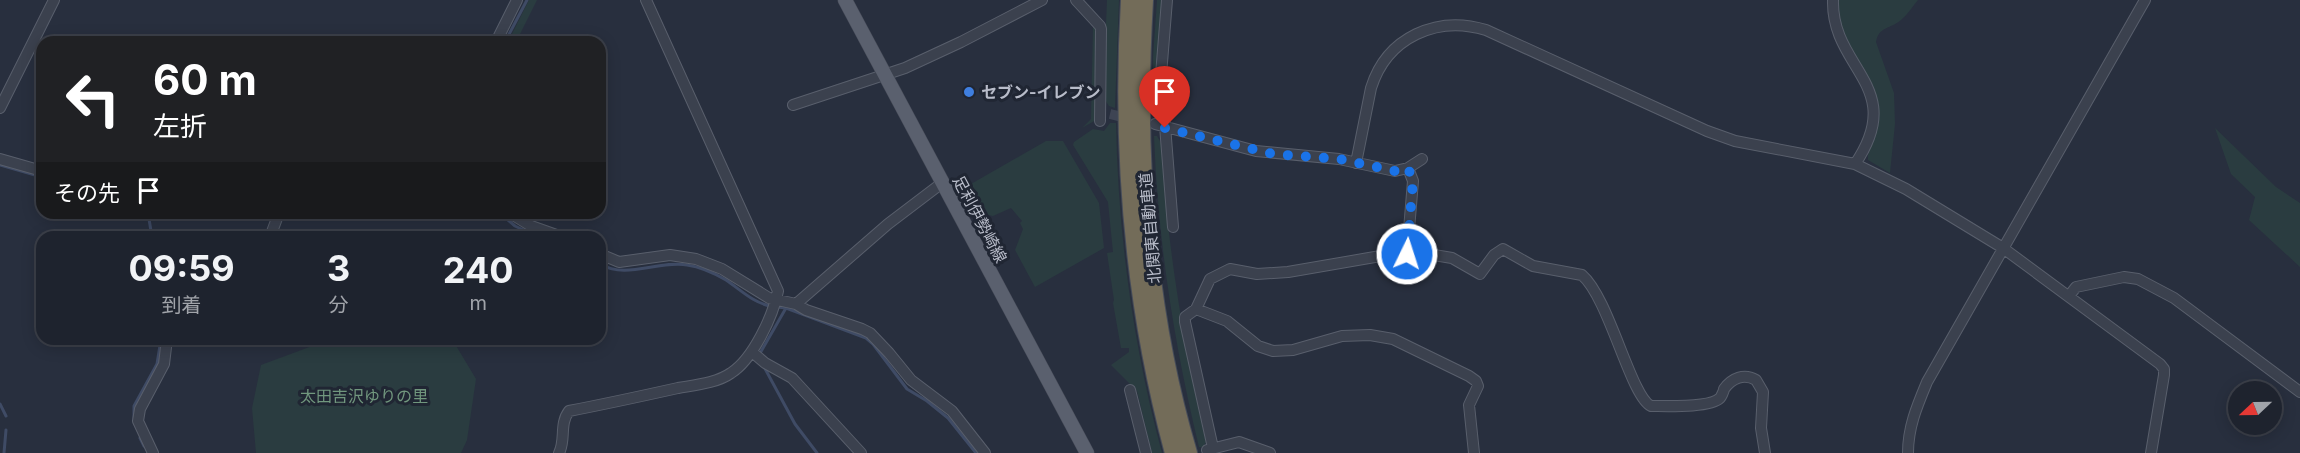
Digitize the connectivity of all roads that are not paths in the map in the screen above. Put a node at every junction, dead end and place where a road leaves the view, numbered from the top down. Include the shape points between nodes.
1 (54, 0) edge
2 (517, 0) edge
3 (646, 0) edge
4 (845, 0) edge
5 (1042, 0) edge
6 (1076, 0) edge
7 (1129, 0) edge
8 (1145, 0) edge
9 (1167, 0) edge
10 (1833, 0) edge
11 (2145, 0) edge
12 (499, 36) edge
13 (886, 74) junction
14 (793, 105) dead end
15 (0, 108) edge
16 (1103, 116) dead end
17 (1160, 126) junction
18 (0, 159) edge
19 (1422, 159) dead end
20 (1356, 163) junction
21 (1855, 164) junction
22 (1408, 168) junction
23 (36, 169) edge
24 (942, 183) junction
25 (520, 219) edge
26 (1173, 227) dead end
27 (545, 231) edge
28 (2003, 248) junction
29 (1407, 254) junction
30 (606, 256) edge
31 (2069, 296) junction
32 (776, 300) junction
33 (796, 304) junction
34 (1196, 309) junction
35 (166, 345) edge
36 (752, 352) junction
37 (1130, 390) dead end
38 (2300, 392) edge
39 (153, 453) edge
40 (559, 453) edge
41 (861, 453) edge
42 (985, 453) edge
43 (1087, 453) edge
44 (1146, 453) edge
45 (1173, 453) edge
46 (1189, 453) edge
47 (1270, 453) edge
48 (1474, 453) edge
49 (1765, 453) edge
50 (1908, 453) edge
51 (2151, 453) edge

1 - 15 street
2 - 12 street
3 - 32 street via 777,283
4 - 13 main road, 足利伊勢崎線
5 - 13 street via 961,42
6 - 16 street via 1100,26
7 - 45 highway, 北関東自動車道 via 1126,130 1134,244 1151,359
8 - 46 highway, 北関東自動車道 via 1142,86 1148,231 1162,333
9 - 17 street
10 - 21 street via 1835,26 1867,83 1874,107 1870,137
11 - 28 street
13 - 14 street
13 - 24 main road, 足利伊勢崎線
17 - 20 street via 1256,151
17 - 26 street
18 - 23 street
19 - 22 street
20 - 21 street via 1371,88 1387,57 1411,36 1450,24 1486,30 1735,141
20 - 22 street via 1395,171
21 - 28 street via 1906,189
22 - 29 street via 1413,181
24 - 33 street
24 - 43 main road, 足利伊勢崎線
25 - 27 street
28 - 31 street
28 - 50 street via 1927,382 1914,413
29 - 34 street via 1288,272 1224,271 1210,279
29 - 49 street via 1452,258 1480,274 1503,249 1533,266 1582,275 1594,290 1643,401 1651,406 1714,401 1737,378 1751,377 1763,392 1761,428
30 - 32 street via 620,262 670,255 696,259
31 - 38 street via 2076,287 2124,277 2138,279 2174,298
31 - 51 street via 2164,369
32 - 33 street
32 - 36 street
33 - 42 street via 870,333 911,380 952,411
34 - 47 street via 1185,317 1185,322 1210,449 1239,442
34 - 48 street via 1227,321 1265,350 1293,350 1342,336 1383,336 1469,376 1478,386 1468,414
35 - 39 street via 164,364 138,421
36 - 40 street via 725,377 569,411 564,419
36 - 41 street via 792,378
37 - 44 street

